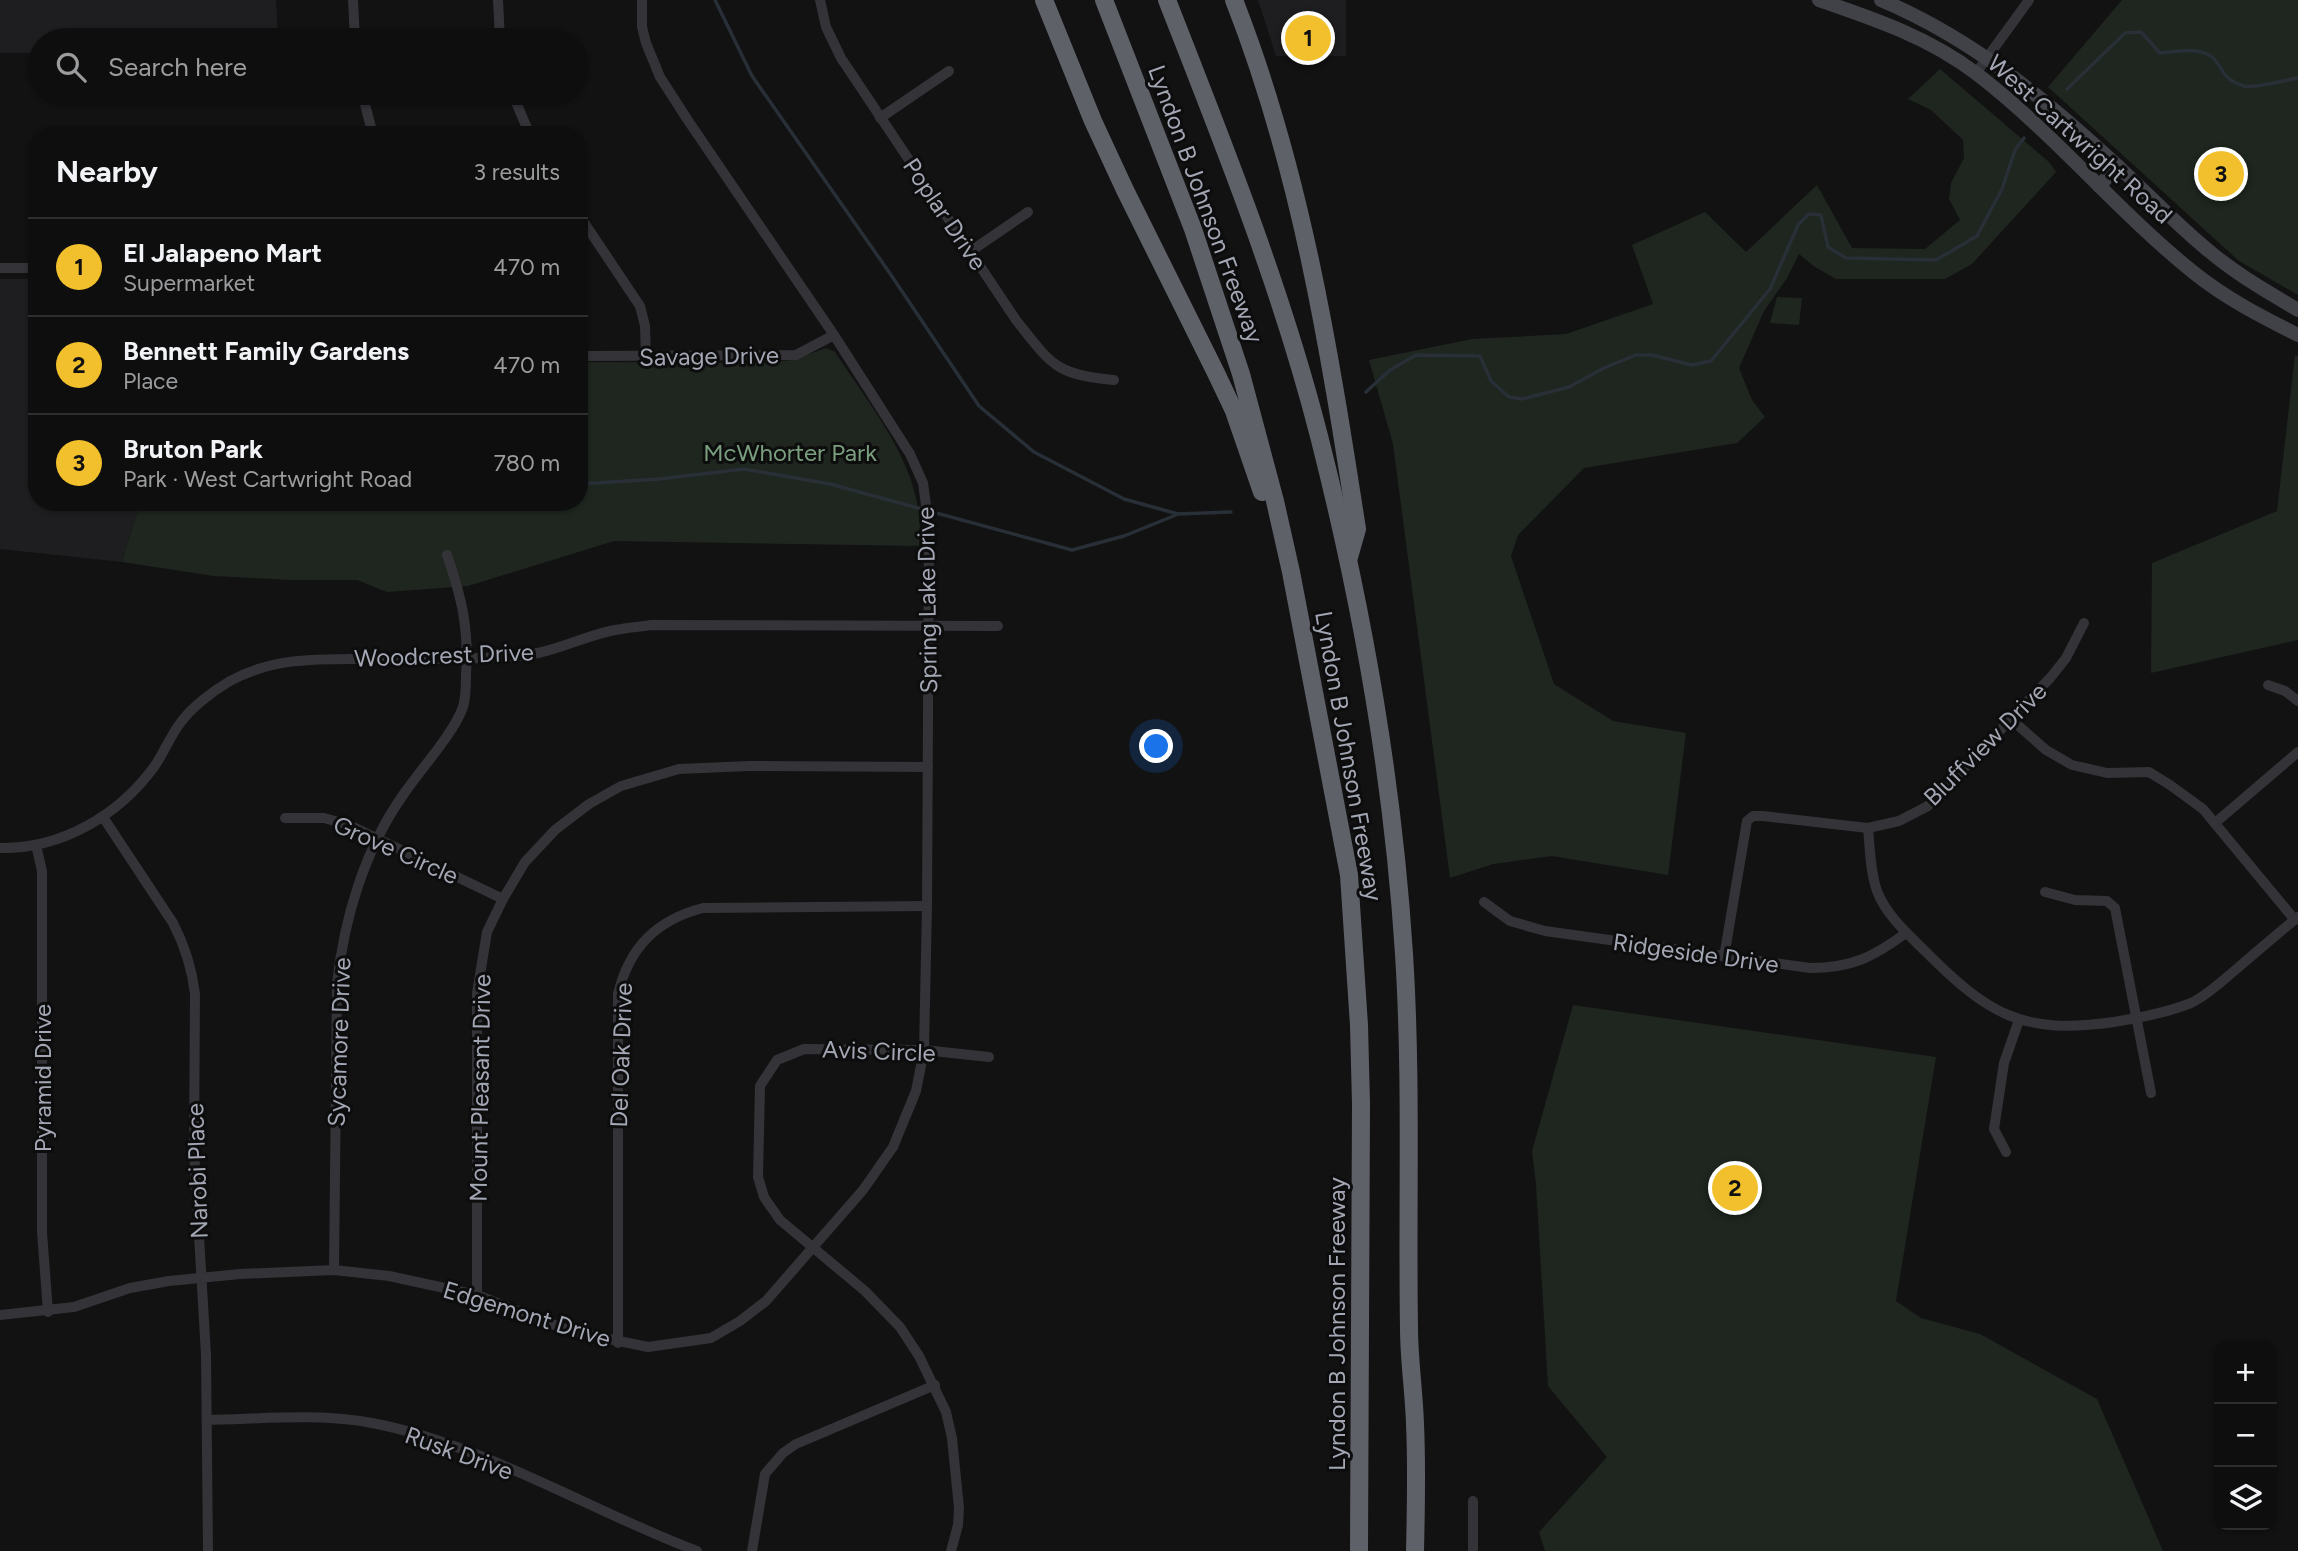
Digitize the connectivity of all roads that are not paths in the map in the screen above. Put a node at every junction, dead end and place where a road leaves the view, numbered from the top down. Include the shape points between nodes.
1 (353, 0) edge
2 (498, 0) edge
3 (642, 0) edge
4 (820, 0) edge
5 (1044, 0) edge
6 (1104, 0) edge
7 (1167, 0) edge
8 (1819, 0) edge
9 (1881, 0) edge
10 (2029, 0) edge
11 (1239, 5) edge
12 (354, 28) edge
13 (499, 28) edge
14 (1987, 56) junction
15 (948, 71) dead end
16 (1976, 73) junction
17 (365, 105) edge
18 (517, 105) edge
19 (880, 118) junction
20 (371, 126) edge
21 (526, 126) edge
22 (2118, 166) junction
23 (2099, 186) junction
24 (1028, 212) dead end
25 (588, 228) edge
26 (971, 251) junction
27 (0, 268) edge
28 (28, 268) edge
29 (2292, 306) edge
30 (2273, 323) junction
31 (834, 335) junction
32 (2298, 335) edge
33 (588, 356) edge
34 (646, 356) junction
35 (1114, 380) dead end
36 (447, 555) dead end
37 (1348, 560) junction
38 (2084, 623) dead end
39 (929, 626) junction
40 (998, 626) dead end
41 (467, 659) junction
42 (1312, 682) junction
43 (2269, 685) dead end
44 (2298, 701) edge
45 (2012, 720) junction
46 (2298, 752) edge
47 (929, 767) junction
48 (103, 817) junction
49 (285, 818) dead end
50 (2215, 823) junction
51 (1868, 828) junction
52 (377, 837) junction
53 (36, 845) junction
54 (0, 848) edge
55 (2045, 892) dead end
56 (503, 899) junction
57 (1483, 902) dead end
58 (928, 906) junction
59 (2296, 918) edge
60 (1906, 933) junction
61 (1724, 957) junction
62 (2137, 1018) junction
63 (2019, 1020) junction
64 (924, 1050) junction
65 (989, 1056) dead end
66 (2151, 1093) dead end
67 (2006, 1152) dead end
68 (814, 1248) junction
69 (334, 1270) junction
70 (202, 1278) junction
71 (477, 1295) junction
72 (48, 1312) junction
73 (0, 1315) edge
74 (618, 1342) junction
75 (935, 1385) junction
76 (207, 1420) junction
77 (1473, 1500) dead end
78 (208, 1551) edge
79 (697, 1551) edge
80 (752, 1551) edge
81 (950, 1551) edge
82 (1359, 1551) edge
83 (1417, 1551) edge
84 (1473, 1551) edge

1 - 12 street
2 - 13 street
3 - 31 street, Spring Lake Drive via 642,27 660,76
4 - 19 street, Poplar Drive via 826,27 841,58
5 - 42 highway via 1093,121 1234,411 1266,505
6 - 42 highway, Lyndon B Johnson Freeway via 1193,229 1241,374 1275,501
7 - 37 highway, Lyndon B Johnson Freeway via 1277,297 1319,435
8 - 16 main road, West Cartwright Road via 1922,39
9 - 14 main road, West Cartwright Road
10 - 14 street
11 - 37 highway via 1284,147 1321,314 1357,529
14 - 16 street
14 - 22 main road, West Cartwright Road
15 - 19 street
16 - 23 main road, West Cartwright Road
17 - 20 street
18 - 21 street
19 - 26 street, Poplar Drive
22 - 23 main road
22 - 29 main road, West Cartwright Road via 2209,251
23 - 30 main road, West Cartwright Road via 2195,274
24 - 26 street
25 - 34 street via 640,306
26 - 35 street, Poplar Drive via 1048,360 1072,375
27 - 28 street
29 - 30 main road
30 - 32 main road, West Cartwright Road
31 - 34 street, Savage Drive via 796,355
31 - 39 street, Spring Lake Drive via 910,454 923,483 929,527
33 - 34 street, Savage Drive
36 - 41 street, Sycamore Drive via 466,620
37 - 83 highway, Lyndon B Johnson Freeway via 1390,799 1404,951
38 - 45 street, Bluffview Drive via 2066,658
39 - 40 street, Woodcrest Drive
39 - 41 street, Woodcrest Drive via 652,625 611,631 521,656
39 - 47 street, Spring Lake Drive
41 - 48 street, Woodcrest Drive via 310,659 271,664 239,677 182,720 141,783
41 - 52 street, Sycamore Drive via 463,707
42 - 82 highway, Lyndon B Johnson Freeway via 1349,875 1359,1025
43 - 44 street
45 - 50 street via 2046,750 2072,765 2107,773 2149,772 2203,809
45 - 51 street, Bluffview Drive via 1928,806 1899,821
46 - 50 street
47 - 56 street, Mount Pleasant Drive via 680,769 621,786 555,830 524,863
47 - 58 street, Spring Lake Drive
48 - 53 street, Woodcrest Drive via 75,834
48 - 70 street, Narobi Place via 173,923 192,974 194,1150
49 - 52 street, Grove Circle via 324,818
50 - 59 street
51 - 60 street via 1877,891
51 - 61 street, Bluffview Drive via 1763,816 1747,821
52 - 56 street, Grove Circle
52 - 69 street, Sycamore Drive via 355,900 337,984
53 - 54 street, Woodcrest Drive
53 - 72 street, Pyramid Drive via 41,871 42,1232
55 - 62 street via 2107,901 2115,908
56 - 71 street, Mount Pleasant Drive via 487,932 477,993
57 - 61 street, Ridgeside Drive via 1510,921 1545,931
58 - 64 street, Spring Lake Drive
58 - 74 street, Del Oak Drive via 703,908 680,914 642,942 623,972 618,994
59 - 62 street via 2193,1002
60 - 61 street, Ridgeside Drive via 1860,962 1832,968
60 - 63 street via 1979,1001
62 - 63 street via 2076,1027
62 - 66 street
63 - 67 street via 2004,1063 1994,1129
64 - 65 street, Avis Circle
64 - 68 street, Spring Lake Drive via 916,1091 893,1147
64 - 68 street, Avis Circle via 804,1049 777,1060 760,1086 758,1177 764,1197 780,1220
68 - 74 street, Edgemont Drive via 766,1301 711,1338 648,1348
68 - 75 street, Avis Circle via 900,1327
69 - 70 street, Edgemont Drive
69 - 71 street, Edgemont Drive via 389,1276
70 - 72 street, Edgemont Drive via 130,1288
70 - 76 street, Narobi Place
71 - 74 street, Edgemont Drive via 570,1331
72 - 73 street, Edgemont Drive
75 - 80 street via 783,1453 765,1474
75 - 81 street, Avis Circle via 952,1438 959,1508
76 - 78 street, Narobi Place
76 - 79 street, Rusk Drive via 371,1423 489,1460
77 - 84 street

